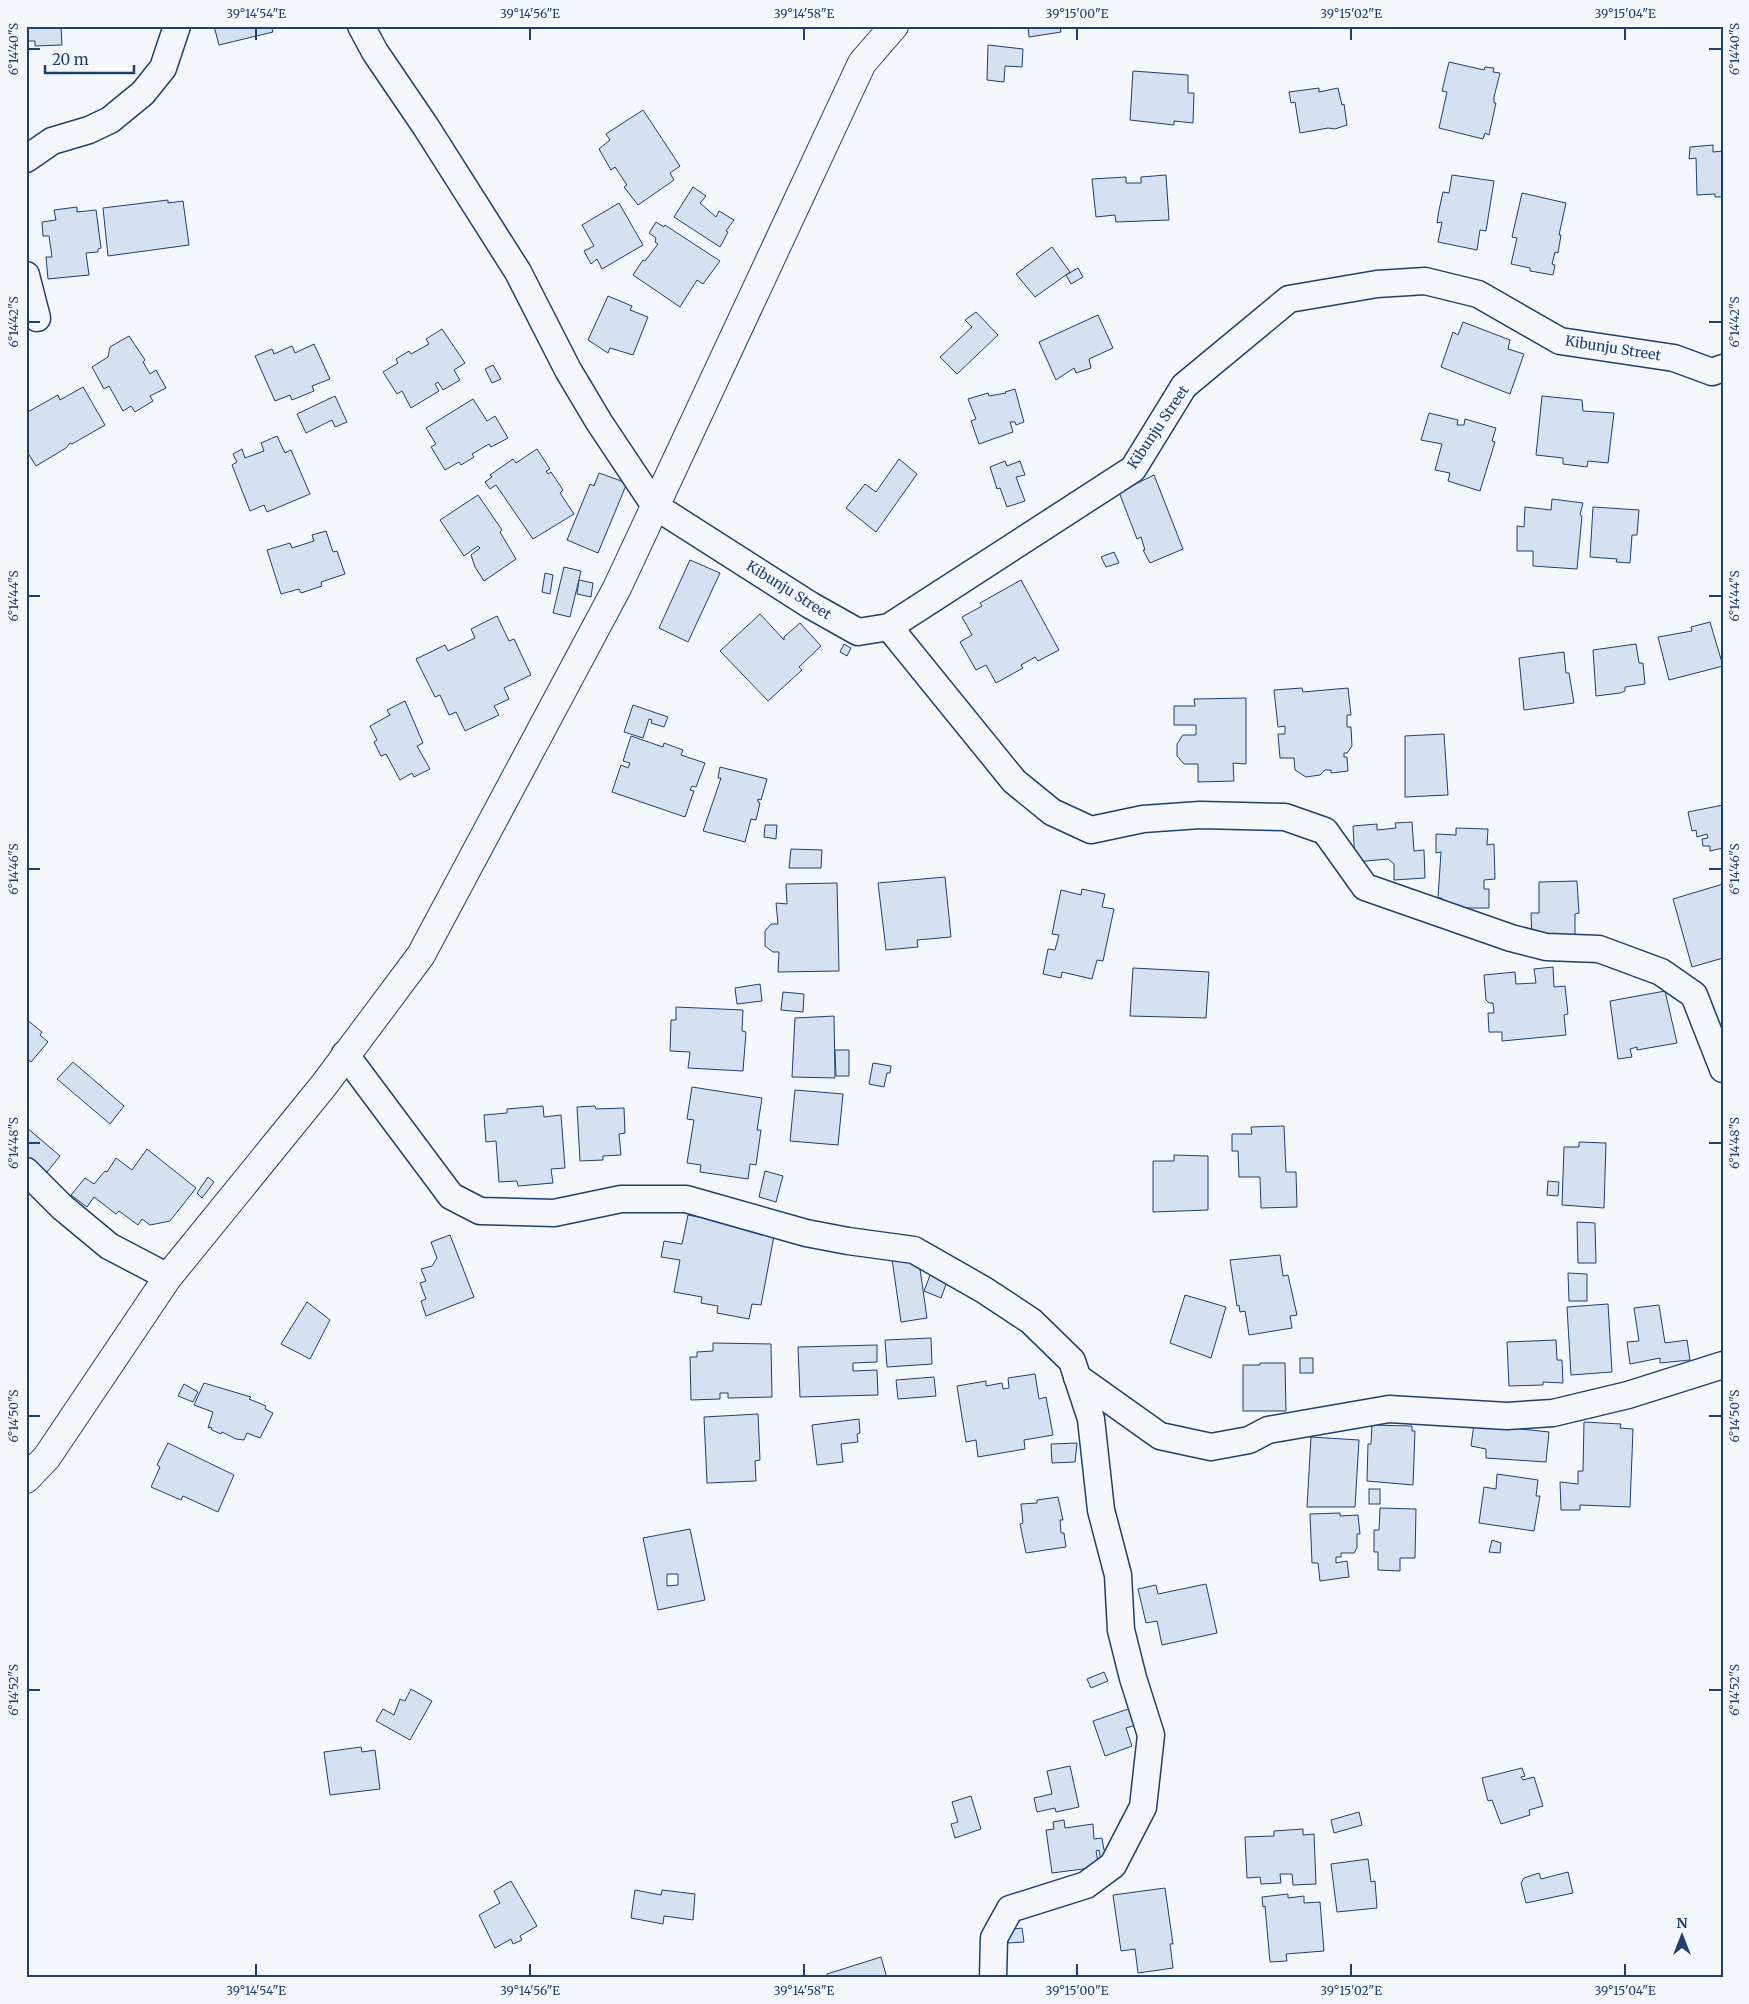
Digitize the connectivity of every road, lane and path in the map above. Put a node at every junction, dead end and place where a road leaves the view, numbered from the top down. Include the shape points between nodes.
1 (177, 26) edge
2 (361, 26) edge
3 (894, 26) edge
4 (26, 159) edge
5 (26, 275) edge
6 (37, 318) dead end
7 (1723, 368) edge
8 (655, 506) junction
9 (889, 627) junction
10 (345, 1054) junction
11 (1723, 1069) edge
12 (26, 1171) edge
13 (168, 1277) junction
14 (1723, 1365) edge
15 (1077, 1377) junction
16 (26, 1480) edge
17 (993, 1978) edge

1 - 4 street via 163,68 144,93 110,120 52,141
2 - 8 street via 374,52 518,272 572,377
3 - 8 street via 862,63
5 - 6 street
7 - 9 street, Kibunju Street via 1712,372 1674,358 1560,341 1478,294 1425,281 1378,284 1289,299 1184,386 1133,469
8 - 9 street, Kibunju Street via 858,632
8 - 10 street via 617,588 421,955
9 - 11 street via 1014,781 1052,812 1091,830 1144,819 1200,815 1285,817 1325,831 1365,886 1512,938 1546,947 1599,949 1661,972 1694,995
10 - 13 street via 324,1086
10 - 15 street via 451,1196 480,1211 554,1213 621,1199 686,1199 806,1233 914,1250 1031,1321 1072,1361
12 - 13 street via 109,1246
13 - 16 street via 47,1457
14 - 15 street via 1628,1395 1553,1413 1507,1416 1389,1409 1268,1430 1249,1440 1211,1447 1160,1436
15 - 17 street via 1091,1419 1101,1510 1118,1575 1121,1630 1151,1735 1142,1807 1114,1865 1086,1885 1010,1908 994,1938

